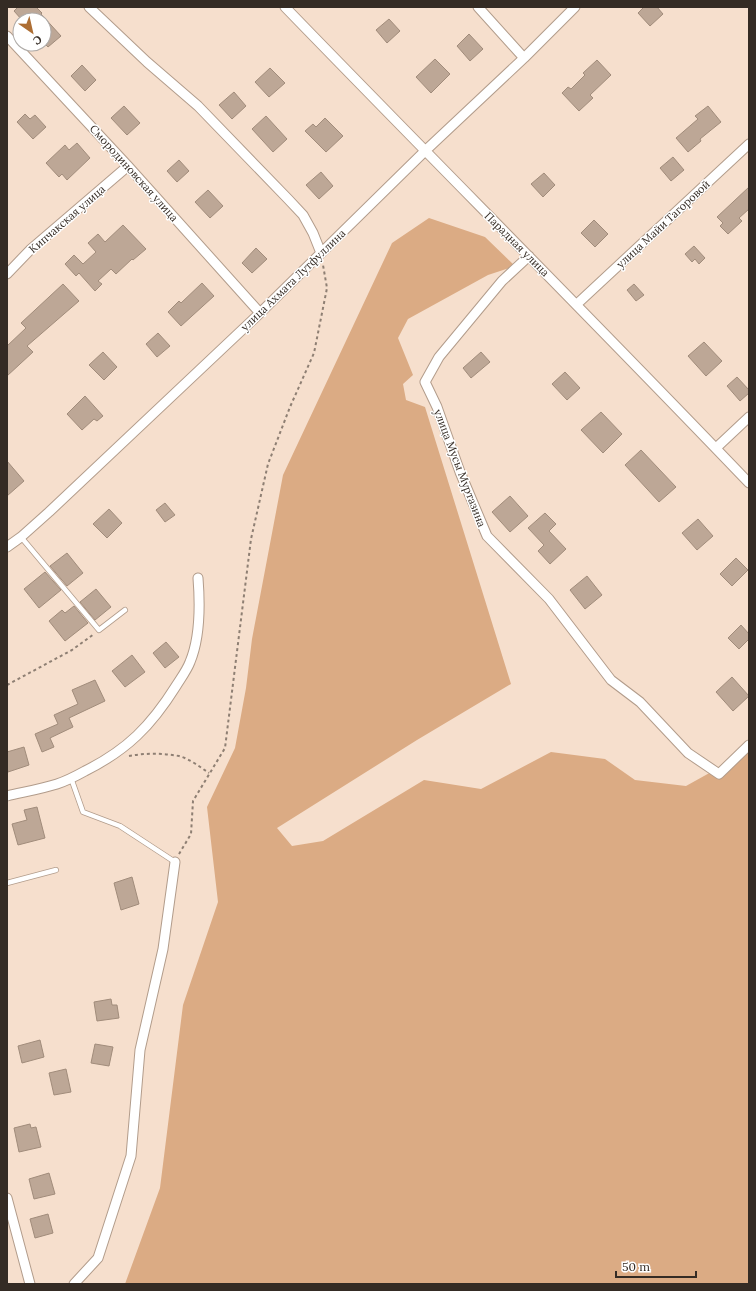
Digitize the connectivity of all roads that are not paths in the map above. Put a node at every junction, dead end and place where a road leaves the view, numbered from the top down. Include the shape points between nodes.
1 (89, 7) edge
2 (285, 7) edge
3 (478, 7) edge
4 (575, 7) edge
5 (7, 36) edge
6 (524, 58) junction
7 (749, 144) edge
8 (425, 152) junction
9 (128, 166) junction
10 (321, 253) junction
11 (529, 256) junction
12 (7, 274) edge
13 (577, 304) junction
14 (260, 313) junction
15 (749, 417) edge
16 (716, 448) junction
17 (749, 483) edge
18 (21, 537) junction
19 (7, 548) edge
20 (198, 578) dead end
21 (125, 610) dead end
22 (749, 745) edge
23 (71, 778) junction
24 (7, 796) edge
25 (175, 862) joint
26 (56, 870) dead end
27 (7, 883) edge
28 (7, 1198) edge
29 (30, 1284) edge
30 (74, 1284) edge

1 - 10 street via 198,106 288,199 303,215
2 - 8 street, Парадная улица
3 - 6 street
4 - 6 street, улица Ахмата Лутфуллина
5 - 9 street, Смородиновская улица
6 - 8 street, улица Ахмата Лутфуллина
7 - 13 street, улица Майи Тагоровой
8 - 10 street, улица Ахмата Лутфуллина
8 - 11 street, Парадная улица
9 - 12 street, Кипчакская улица via 30,250
9 - 14 street, Смородиновская улица
10 - 14 street, улица Ахмата Лутфуллина
11 - 13 street, Парадная улица
11 - 22 street, улица Мусы Муртазина via 502,280 439,357 425,382 487,536 549,599 611,680 640,702 688,753 719,774
13 - 16 street, Парадная улица
14 - 18 street, улица Ахмата Лутфуллина
15 - 16 street
16 - 17 street, Парадная улица
18 - 19 street, улица Ахмата Лутфуллина
18 - 21 lane via 99,630
20 - 23 street via 200,598 196,642 190,662 168,700 142,732 125,747 106,761
23 - 24 street
23 - 25 lane via 83,812 120,826
25 - 30 street via 163,949 140,1050 131,1156 98,1258
26 - 27 lane
28 - 29 street

